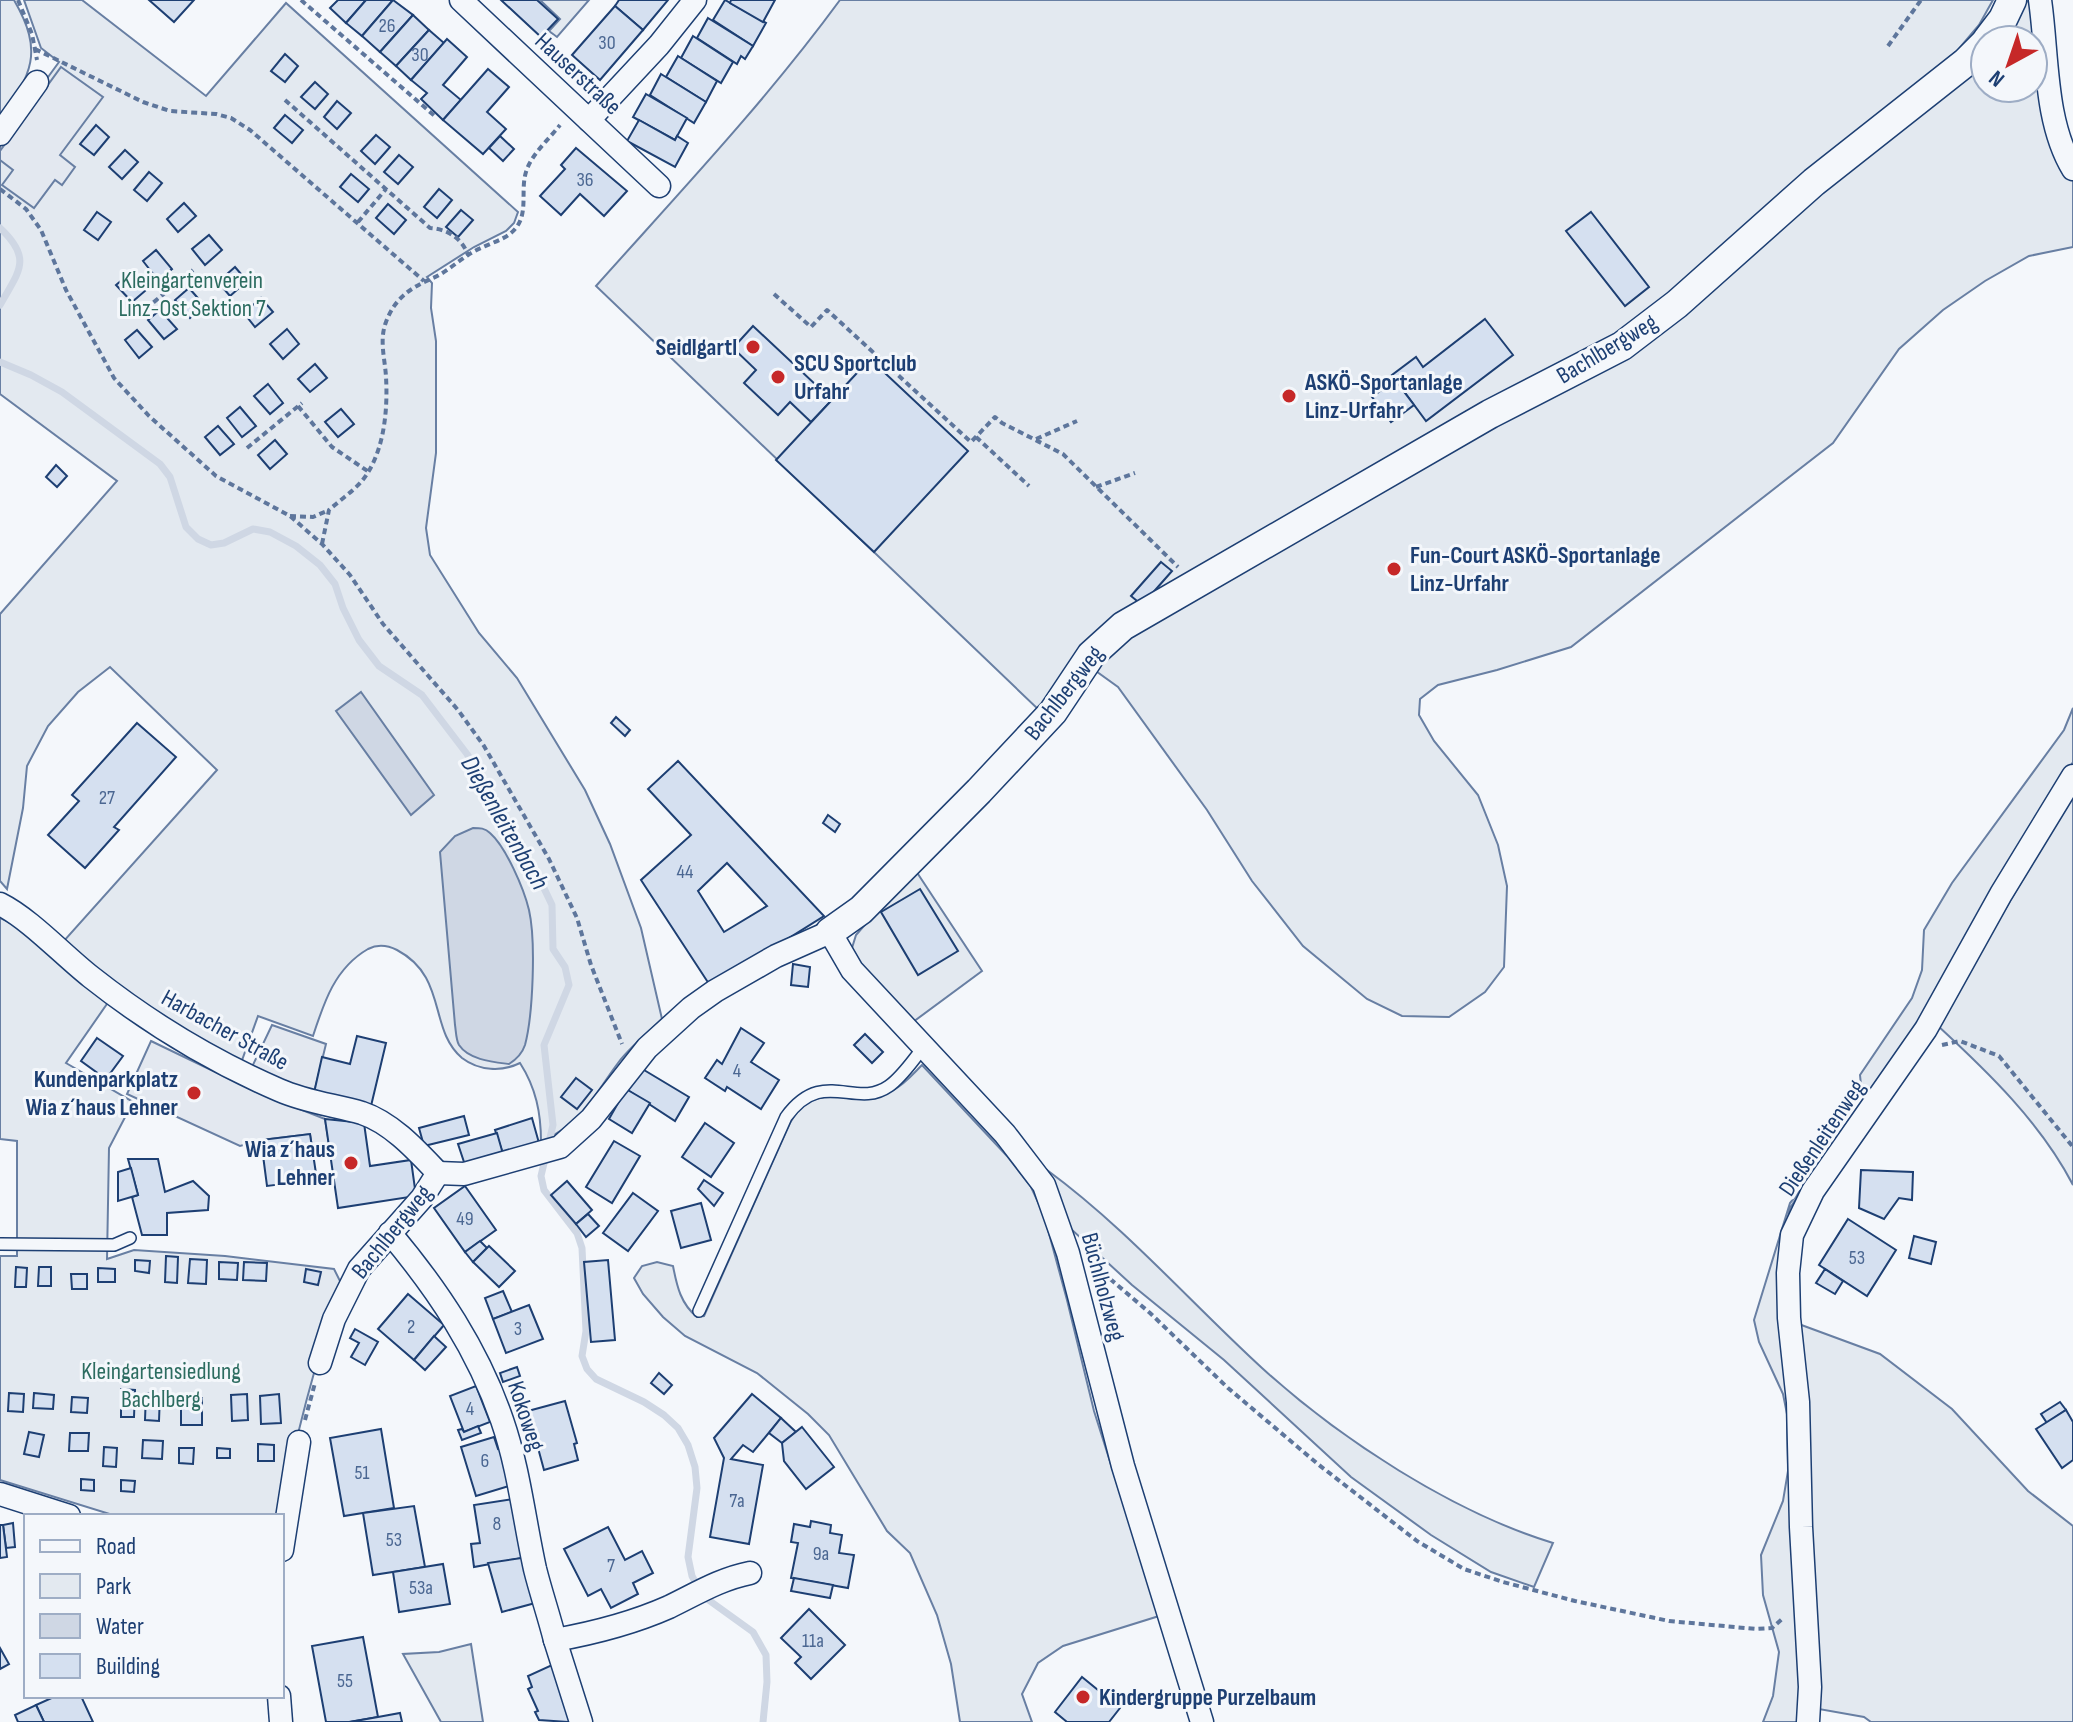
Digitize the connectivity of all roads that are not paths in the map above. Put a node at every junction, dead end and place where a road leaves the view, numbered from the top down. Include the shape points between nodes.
1 (461, 0) edge
2 (695, 0) edge
3 (2012, 0) edge
4 (2040, 0) edge
5 (1999, 24) edge
6 (1969, 58) edge
7 (37, 82) road end
8 (582, 114) junction
9 (0, 134) edge
10 (2073, 169) edge
11 (659, 186) dead end
12 (2073, 776) edge
13 (0, 904) edge
14 (830, 932) junction
15 (923, 1048) junction
16 (438, 1173) junction
17 (390, 1233) junction
18 (130, 1238) dead end
19 (0, 1244) edge
20 (699, 1311) dead end
21 (320, 1363) road end
22 (299, 1442) road end
23 (0, 1494) edge
24 (63, 1514) edge
25 (284, 1537) edge
26 (750, 1573) dead end
27 (555, 1640) junction
28 (279, 1698) edge
29 (281, 1722) edge
30 (581, 1722) edge
31 (1202, 1722) edge
32 (1808, 1722) edge

1 - 8 street, Hauserstraße
2 - 8 street via 659,45
3 - 5 street, Bachlbergweg
4 - 10 street via 2057,131
6 - 14 street, Bachlbergweg via 1622,346 1490,414 1140,614 1106,640 1033,734 861,910
7 - 9 street
8 - 11 street, Hauserstraße
12 - 32 street, Dießenleitenweg via 1926,1029 1813,1191 1792,1235 1789,1318 1798,1402
13 - 16 street, Harbacher Straße via 167,1031 280,1091 365,1114 394,1132
14 - 15 street, Büchlholzweg via 852,970
14 - 16 street, Bachlbergweg via 776,956 691,1008 647,1048 574,1137 523,1159 464,1174
15 - 20 lane via 888,1087 876,1092 810,1093 796,1103
15 - 31 street, Büchlholzweg via 1044,1185
16 - 17 street, Bachlbergweg
17 - 21 street, Bachlbergweg via 345,1293
17 - 27 street, Kokoweg via 437,1291 484,1375 518,1476
18 - 19 lane via 114,1245
22 - 25 street
23 - 24 street
26 - 27 street via 628,1622
27 - 30 street, Kokoweg
28 - 29 street

